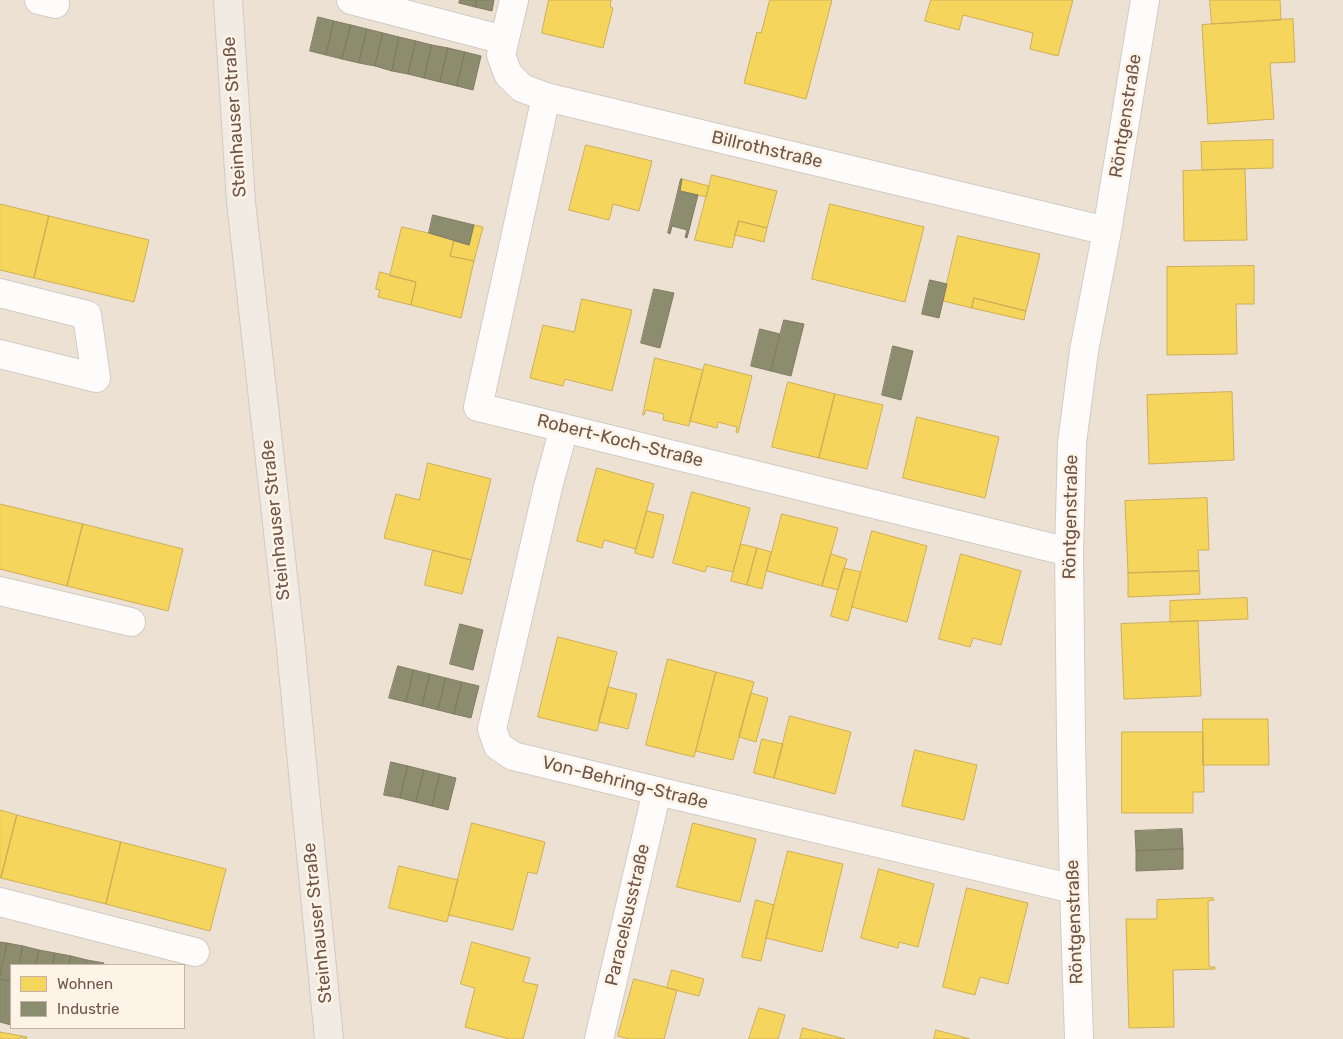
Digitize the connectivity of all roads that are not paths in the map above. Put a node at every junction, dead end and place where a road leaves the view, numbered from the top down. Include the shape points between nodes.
1 (228, 0) edge
2 (351, 0) edge
3 (514, 0) edge
4 (1145, 0) edge
5 (504, 40) junction
6 (546, 97) junction
7 (1107, 230) junction
8 (0, 293) edge
9 (0, 354) edge
10 (564, 428) junction
11 (1069, 552) junction
12 (0, 591) edge
13 (132, 622) dead end
14 (657, 791) junction
15 (1074, 888) junction
16 (0, 902) edge
17 (195, 952) dead end
18 (329, 1039) edge
19 (599, 1039) edge
20 (1079, 1039) edge

1 - 18 main road, Steinhauser Straße via 241,202
2 - 5 street
3 - 5 street, Billrothstraße
4 - 7 street, Röntgenstraße
5 - 6 street, Billrothstraße via 501,55 508,74 522,88
6 - 7 street, Billrothstraße
6 - 10 street, Robert-Koch-Straße via 478,406
7 - 11 street, Röntgenstraße via 1084,351 1072,444
8 - 9 street via 87,315 96,378
10 - 11 street, Robert-Koch-Straße
10 - 14 street, Von-Behring-Straße via 492,730 498,746 512,756
11 - 15 street, Röntgenstraße
12 - 13 street
14 - 15 street, Von-Behring-Straße
14 - 19 street, Paracelsusstraße
15 - 20 street, Röntgenstraße
16 - 17 street

